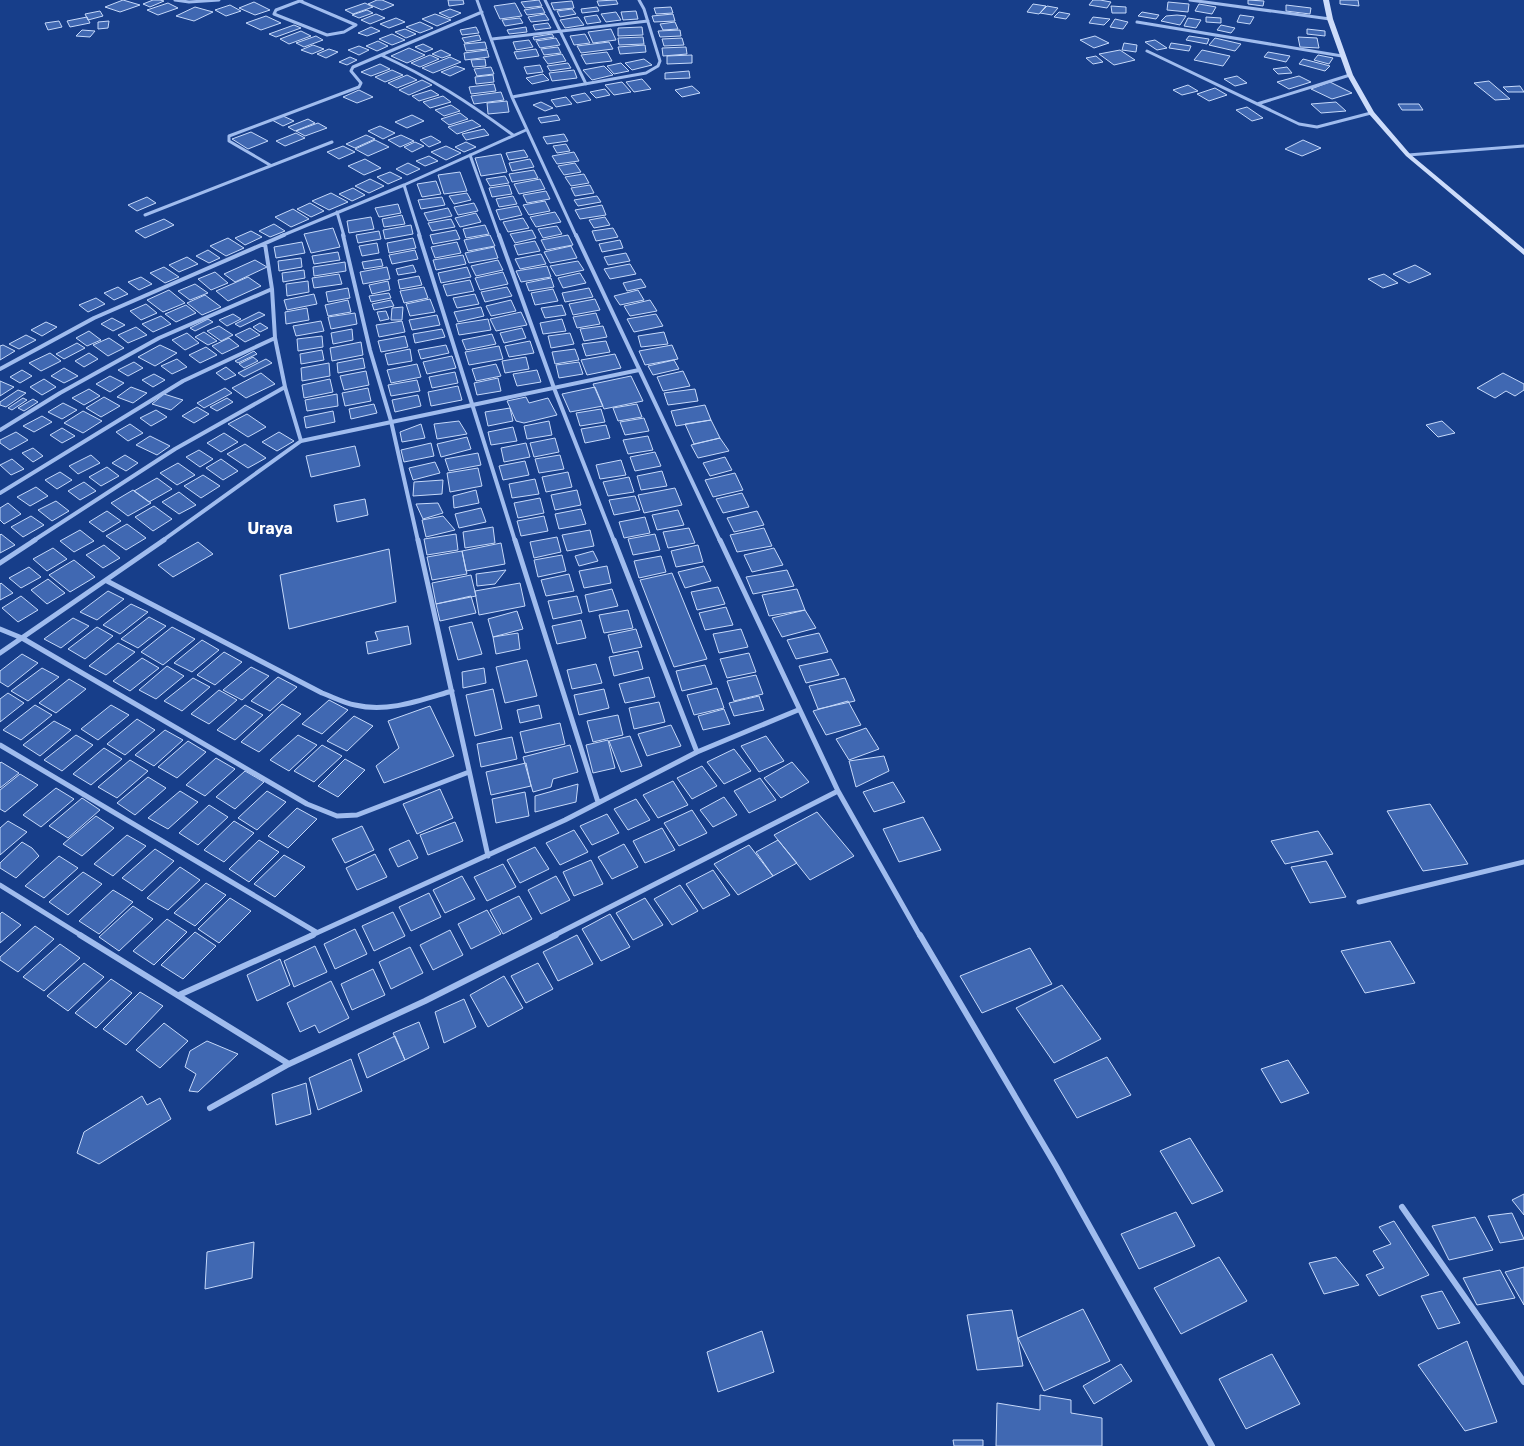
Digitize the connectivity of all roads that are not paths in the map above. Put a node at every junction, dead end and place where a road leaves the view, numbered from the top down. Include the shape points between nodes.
1 (175, 0) edge
2 (219, 0) edge
3 (301, 0) edge
4 (477, 0) edge
5 (545, 0) edge
6 (639, 0) edge
7 (1190, 0) edge
8 (1326, 0) edge
9 (482, 12) junction
10 (1330, 19) junction
11 (648, 21) junction
12 (1137, 22) dead end
13 (559, 31) junction
14 (492, 39) junction
15 (1147, 51) dead end
16 (381, 55) junction
17 (1342, 56) junction
18 (1350, 75) junction
19 (586, 84) junction
20 (512, 97) junction
21 (1256, 104) junction
22 (1371, 113) junction
23 (526, 130) junction
24 (513, 135) junction
25 (332, 142) dead end
26 (1524, 146) edge
27 (1408, 155) junction
28 (470, 156) junction
29 (270, 165) junction
30 (404, 185) junction
31 (337, 212) junction
32 (145, 216) dead end
33 (265, 244) junction
34 (1524, 253) edge
35 (272, 289) junction
36 (275, 338) junction
37 (0, 369) edge
38 (639, 370) junction
39 (284, 387) junction
40 (554, 388) junction
41 (472, 406) junction
42 (391, 421) junction
43 (0, 430) edge
44 (301, 441) junction
45 (0, 492) edge
46 (0, 563) edge
47 (107, 581) junction
48 (0, 629) edge
49 (22, 638) junction
50 (0, 653) edge
51 (452, 691) junction
52 (798, 710) junction
53 (0, 745) edge
54 (697, 752) junction
55 (470, 772) junction
56 (838, 791) junction
57 (598, 802) junction
58 (488, 856) junction
59 (1524, 862) edge
60 (0, 884) edge
61 (1359, 902) dead end
62 (316, 932) junction
63 (179, 994) junction
64 (289, 1064) junction
65 (210, 1108) dead end
66 (1402, 1207) dead end
67 (1524, 1382) edge
68 (1212, 1446) edge

1 - 2 street
3 - 3 street via 345,19 356,25 344,32 327,35 274,14 276,10
4 - 9 street
5 - 13 street
6 - 11 street
7 - 10 street
8 - 10 street
9 - 14 street
9 - 16 street
10 - 17 street
11 - 13 street
11 - 19 street via 660,62 658,66 646,73
12 - 17 street
13 - 14 street
13 - 19 street
14 - 20 street
15 - 21 street
16 - 24 street via 464,99
16 - 29 street via 351,70 361,83 358,87 229,136 228,141
17 - 18 street
18 - 21 street
18 - 22 street
19 - 20 street
20 - 23 street
21 - 22 street via 1306,126
22 - 27 street
23 - 24 street
23 - 38 street
24 - 28 street
25 - 29 street
26 - 27 street
27 - 34 street
28 - 30 street
28 - 40 street
29 - 32 street
30 - 31 street
30 - 41 street
31 - 33 street
31 - 42 street via 370,350
33 - 35 street
33 - 37 street via 94,318
35 - 36 street
35 - 43 street via 158,338
36 - 39 street
36 - 45 street via 183,381
38 - 40 street
38 - 52 street
39 - 44 street
39 - 46 street via 208,429
40 - 41 street
40 - 54 street
41 - 42 street
41 - 57 street
42 - 44 street
42 - 51 street
44 - 47 street
47 - 49 street
47 - 51 street via 322,692 358,706 380,708 400,705
48 - 49 street
49 - 50 street
49 - 55 street via 307,804 337,816 358,815
51 - 55 street
52 - 54 street
52 - 56 street
53 - 62 street
54 - 57 street
55 - 58 street
56 - 64 street via 425,1001
56 - 68 street via 1056,1166
57 - 58 street
58 - 62 street
59 - 61 street
60 - 63 street
62 - 63 street
63 - 64 street
64 - 65 street
66 - 67 street

